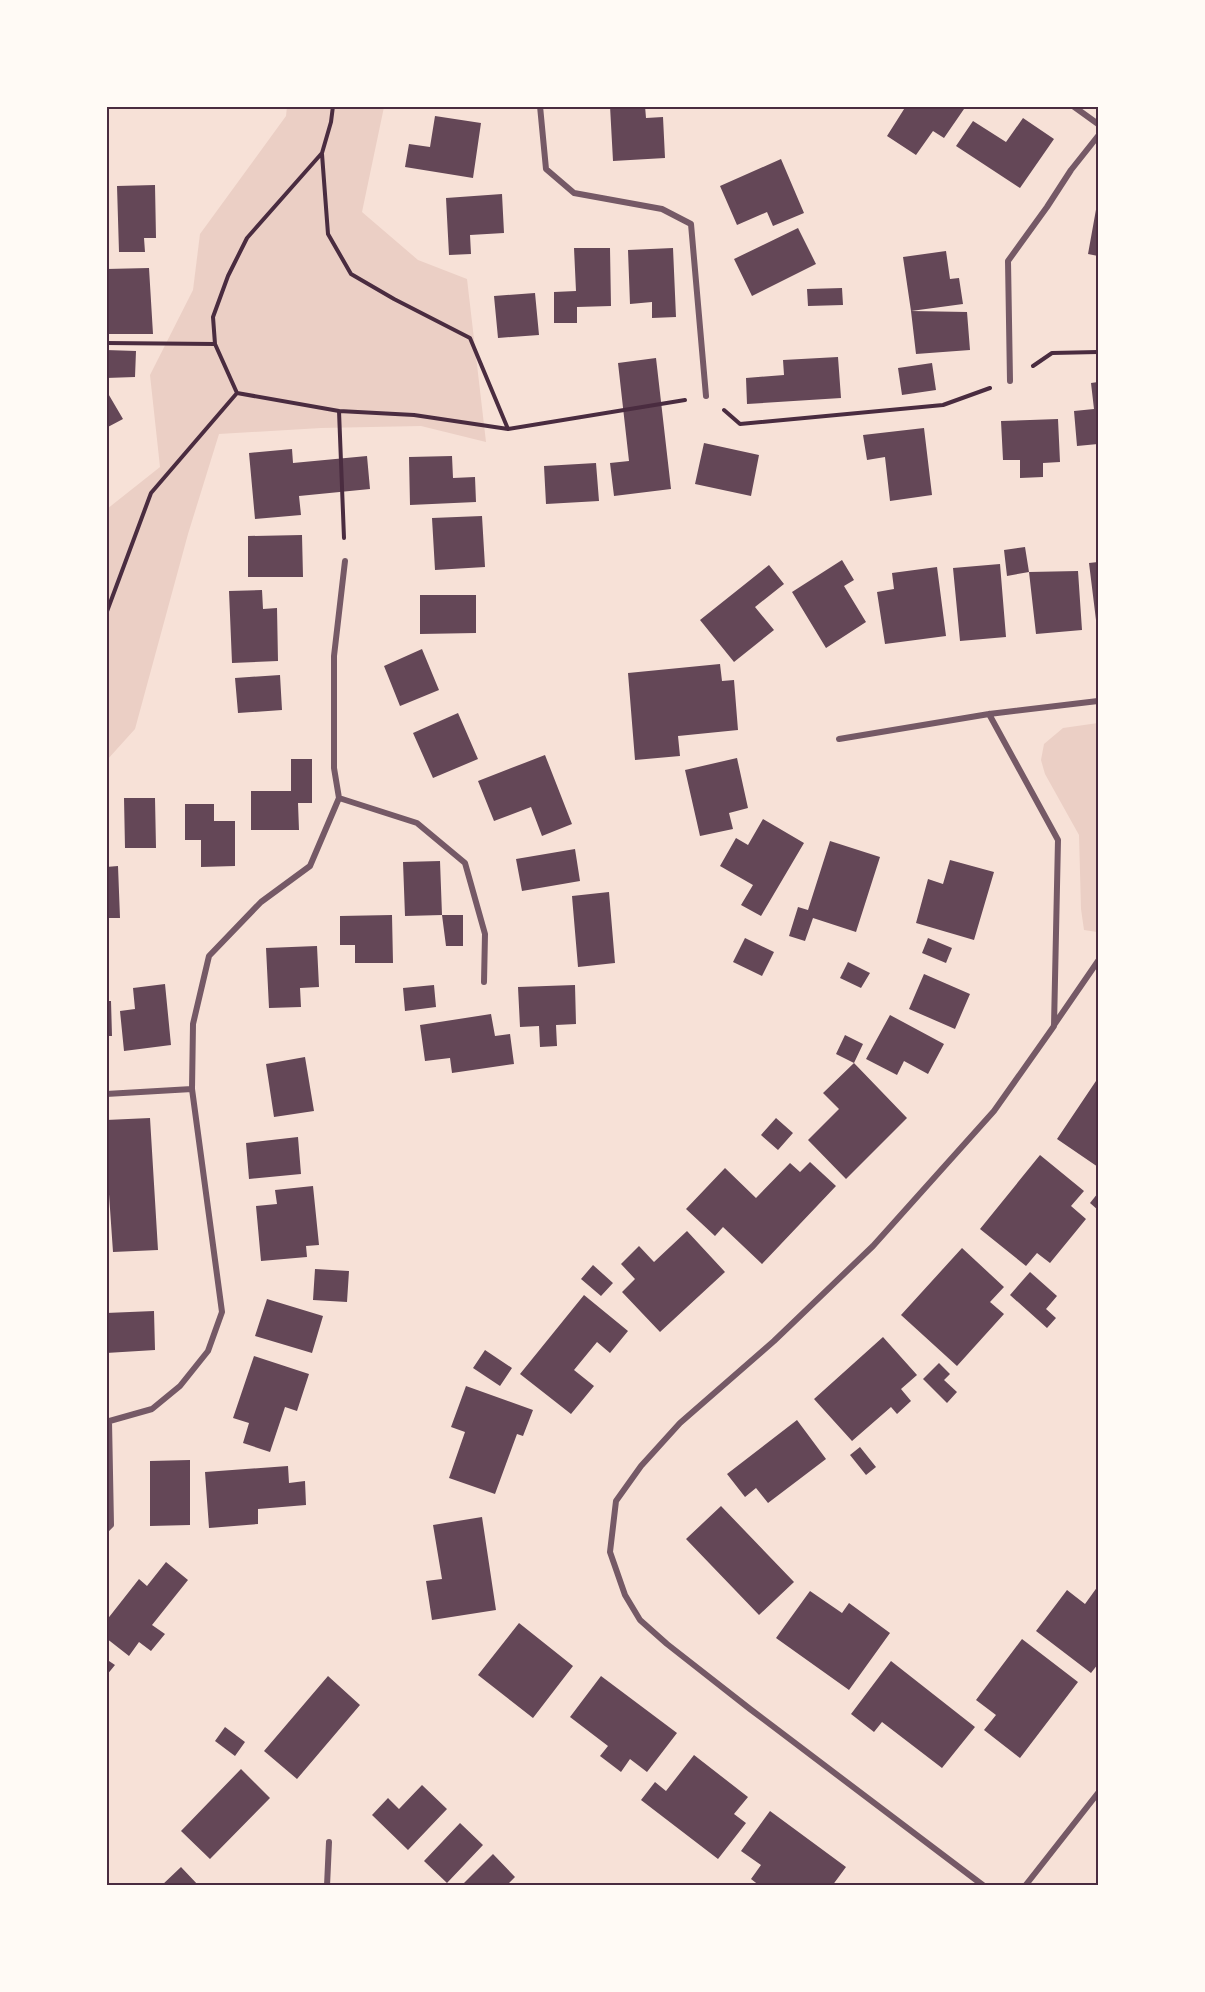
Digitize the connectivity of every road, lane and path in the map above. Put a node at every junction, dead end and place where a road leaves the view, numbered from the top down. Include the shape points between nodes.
1 (333, 106) edge
2 (540, 106) edge
3 (1072, 106) edge
4 (1098, 124) edge
5 (1098, 136) edge
6 (322, 153) junction
7 (106, 343) edge
8 (215, 344) junction
9 (1098, 352) edge
10 (1010, 381) junction
11 (237, 393) junction
12 (706, 396) junction
13 (339, 411) junction
14 (508, 429) junction
15 (345, 561) joint
16 (106, 614) edge
17 (1098, 701) edge
18 (989, 714) junction
19 (839, 739) dead end
20 (339, 798) junction
21 (1098, 961) edge
22 (484, 982) dead end
23 (1054, 1026) junction
24 (192, 1089) junction
25 (106, 1094) edge
26 (108, 1422) edge
27 (106, 1530) edge
28 (1098, 1793) edge
29 (329, 1842) dead end
30 (327, 1886) edge
31 (984, 1886) edge
32 (1025, 1886) edge

1 - 6 path
2 - 12 street via 546,170 574,193 662,208 691,224
3 - 4 street
5 - 10 street via 1008,261
6 - 8 path via 248,238 213,317
6 - 14 path via 328,234 351,274 470,338
7 - 8 path
8 - 11 path
9 - 10 path via 1052,353
10 - 12 path via 943,405 740,424
11 - 13 path
11 - 16 path via 151,493
12 - 14 path
13 - 14 path via 414,415
13 - 15 path
15 - 20 street via 334,656 334,768
17 - 18 street
18 - 19 street
18 - 23 street via 1058,840
20 - 22 street via 417,823 465,863 485,934
20 - 24 street via 310,866 261,902 209,956 193,1024
21 - 23 street
23 - 31 street via 994,1111 873,1246 774,1341 680,1423 641,1466 616,1501 610,1552 625,1596 640,1620 750,1709
24 - 25 street
24 - 26 street via 222,1312 207,1351 180,1386 152,1409
26 - 27 street via 111,1525
28 - 32 street
29 - 30 street

